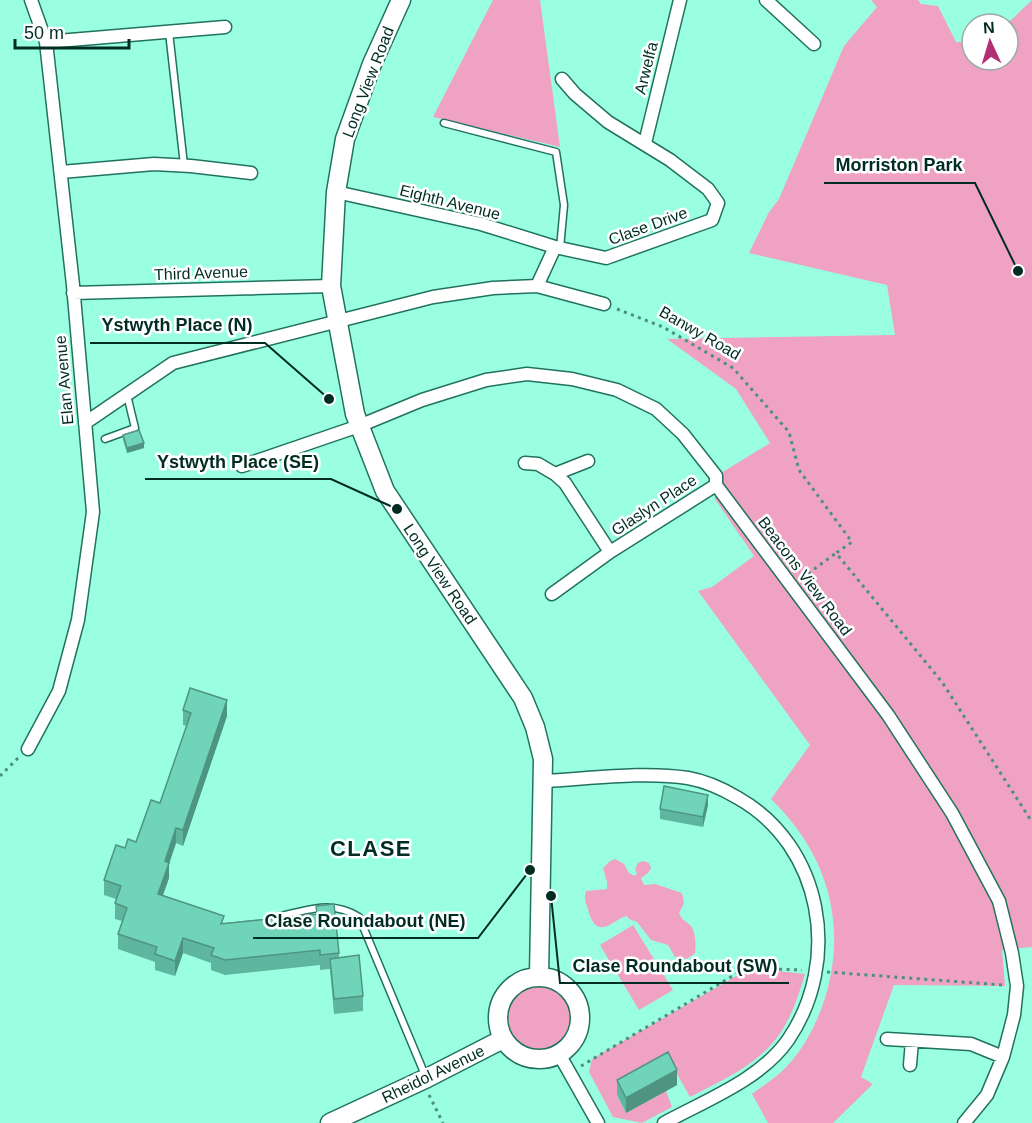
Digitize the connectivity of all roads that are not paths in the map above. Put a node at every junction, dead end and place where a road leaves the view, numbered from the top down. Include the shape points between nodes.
1 (31, 0) edge
2 (401, 0) edge
3 (766, 0) edge
4 (678, 1) edge
5 (225, 27) dead end
6 (169, 32) junction
7 (46, 42) junction
8 (814, 44) dead end
9 (562, 79) dead end
10 (444, 123) dead end
11 (645, 143) junction
12 (184, 165) junction
13 (61, 172) junction
14 (251, 173) dead end
15 (336, 192) junction
16 (557, 248) junction
17 (331, 286) junction
18 (537, 286) junction
19 (73, 293) junction
20 (604, 304) road end
21 (338, 322) junction
22 (128, 395) junction
23 (85, 423) junction
24 (359, 426) junction
25 (105, 439) dead end
26 (588, 461) dead end
27 (525, 464) dead end
28 (242, 466) dead end
29 (555, 474) junction
30 (716, 485) junction
31 (610, 552) junction
32 (552, 594) dead end
33 (28, 749) road end
34 (542, 781) junction
35 (280, 916) edge
36 (539, 976) junction
37 (887, 1038) dead end
38 (503, 1039) junction
39 (912, 1041) junction
40 (559, 1054) junction
41 (1003, 1057) junction
42 (909, 1065) dead end
43 (425, 1079) junction
44 (330, 1123) edge
45 (598, 1123) edge
46 (664, 1123) edge
47 (964, 1123) edge

1 - 7 street, Elan Avenue
2 - 15 street, Long View Road via 345,139
3 - 8 street
4 - 11 street, Arwelfa
5 - 6 street
6 - 7 street
6 - 12 lane
7 - 13 street, Elan Avenue
9 - 11 street via 608,122
10 - 16 lane via 556,152 564,205
11 - 16 street, Clase Drive via 708,189 718,203 712,220 606,258
12 - 13 street
12 - 14 street
13 - 19 street, Elan Avenue
15 - 16 street, Eighth Avenue via 481,224
15 - 17 street, Long View Road
16 - 18 street
17 - 19 street, Third Avenue
17 - 21 street, Long View Road
18 - 20 street
18 - 21 street via 433,297
19 - 23 street, Elan Avenue
21 - 22 street via 173,363
21 - 24 street, Long View Road
22 - 23 street
22 - 25 lane via 135,428
23 - 33 street, Elan Avenue via 93,512 78,620 59,691
24 - 28 street, Beacons View Road
24 - 30 street, Beacons View Road via 486,380 527,374 572,379 617,390 656,409 683,434 716,476
24 - 34 street, Long View Road via 385,491 523,698 543,759
26 - 29 street
27 - 29 street via 538,464
29 - 31 street, Glaslyn Place
30 - 31 street, Glaslyn Place
30 - 41 street, Beacons View Road via 888,715 952,813 999,901 1017,986
31 - 32 street, Glaslyn Place
34 - 36 street, Long View Road
34 - 46 street via 640,776 688,778 722,788 777,827 797,856 810,886 817,921 815,971 804,1011 787,1041 738,1083
35 - 43 lane via 328,907 345,908 359,917
36 - 38 street via 518,981 504,994 497,1012
36 - 40 street via 557,980 577,1001 578,1033
37 - 39 street
38 - 40 street via 516,1053 532,1059
38 - 43 street, Rheidol Avenue
39 - 41 street via 970,1044
39 - 42 street
40 - 45 street
41 - 47 street, Beacons View Road via 987,1095
43 - 44 street, Rheidol Avenue

